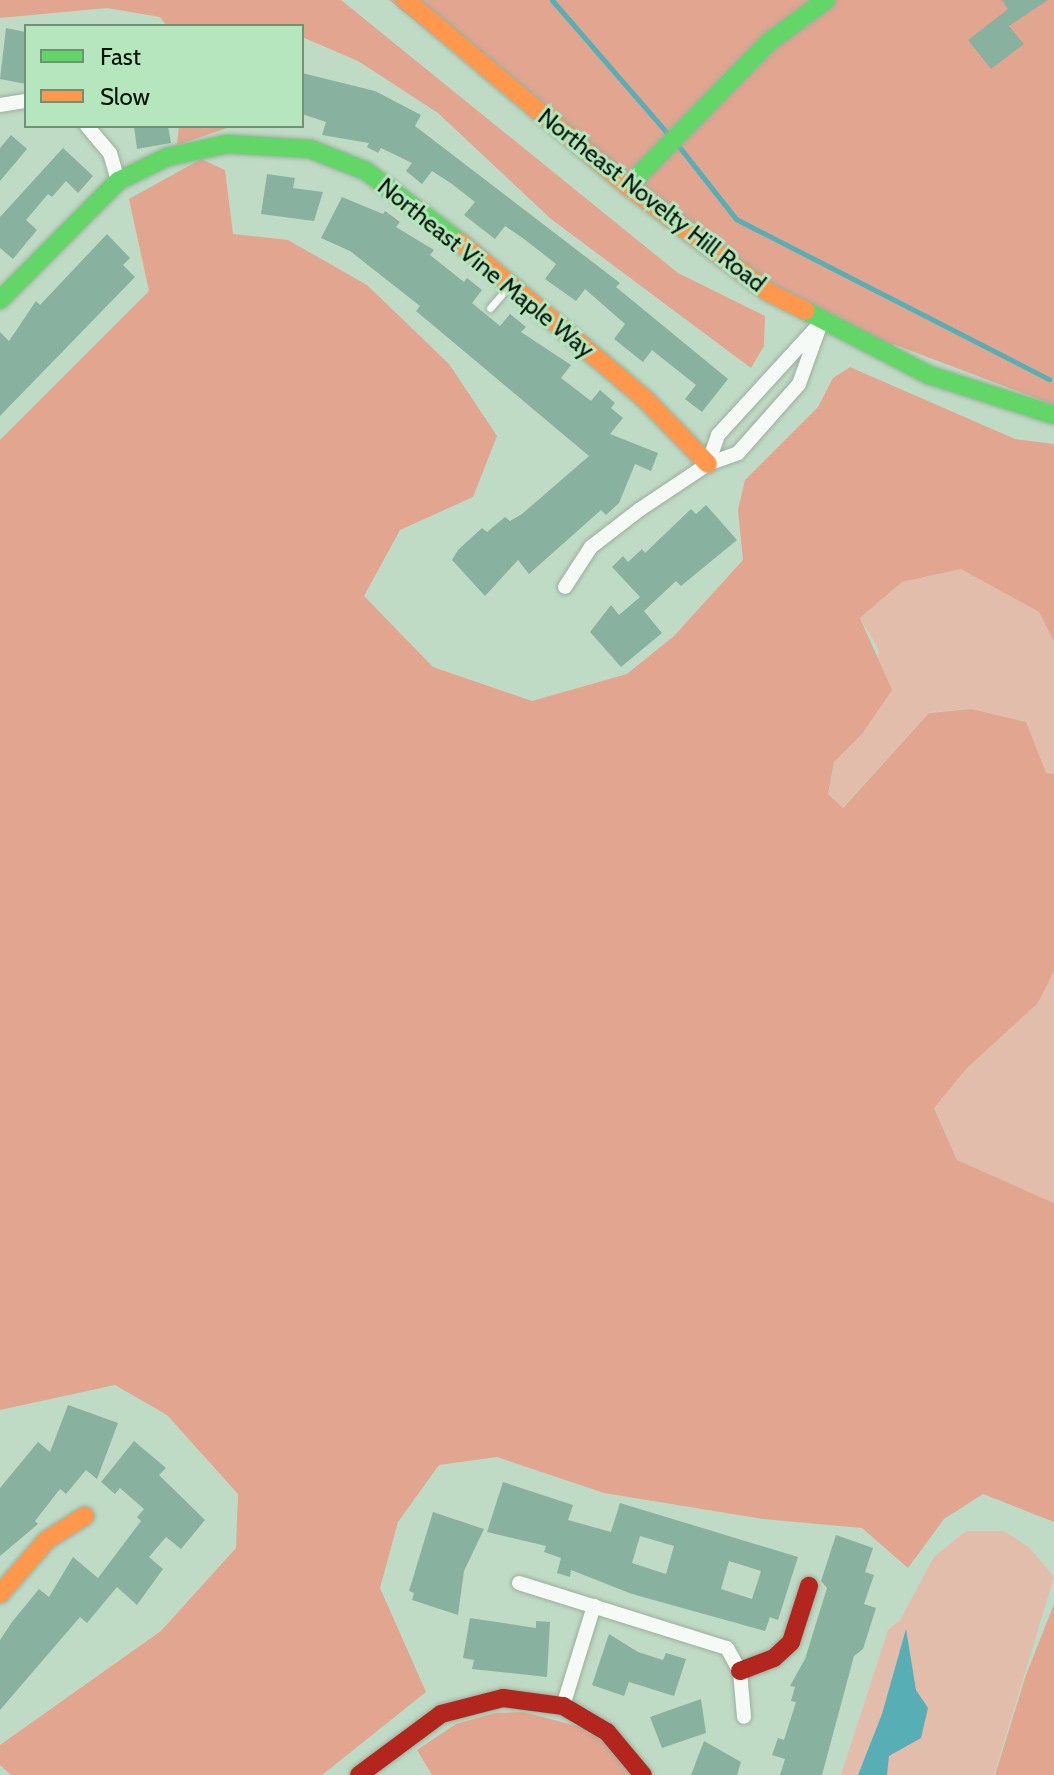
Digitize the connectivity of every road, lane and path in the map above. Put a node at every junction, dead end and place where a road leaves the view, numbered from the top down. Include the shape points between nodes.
1 (406, 0) edge
2 (826, 0) edge
3 (24, 101) edge
4 (0, 105) edge
5 (89, 128) edge
6 (118, 181) junction
7 (628, 186) junction
8 (510, 285) junction
9 (0, 300) edge
10 (490, 308) dead end
11 (821, 323) junction
12 (1054, 415) edge
13 (708, 464) junction
14 (565, 587) dead end
15 (85, 1516) dead end
16 (519, 1583) dead end
17 (809, 1586) dead end
18 (0, 1594) edge
19 (594, 1606) junction
20 (740, 1671) junction
21 (563, 1706) junction
22 (744, 1717) dead end
23 (359, 1775) edge
24 (643, 1775) edge

1 - 7 street, Northeast Novelty Hill Road
2 - 7 street via 769,42
3 - 4 street
5 - 6 street via 110,153
6 - 8 street, Northeast Vine Maple Way via 167,157 227,144 310,149 366,171
6 - 9 street, Northeast Vine Maple Way
7 - 11 street, Northeast Novelty Hill Road via 747,277
8 - 10 lane
8 - 13 street, Northeast Vine Maple Way via 646,400
11 - 12 street, Northeast Novelty Hill Road via 957,386
11 - 13 street via 718,435
11 - 13 street via 799,384 738,453
13 - 14 street via 591,547
15 - 18 street via 47,1540
16 - 19 street
17 - 20 street via 791,1642 774,1658
19 - 20 street via 727,1648
19 - 21 street
20 - 22 street
21 - 23 street via 503,1698 441,1714
21 - 24 street via 607,1732

